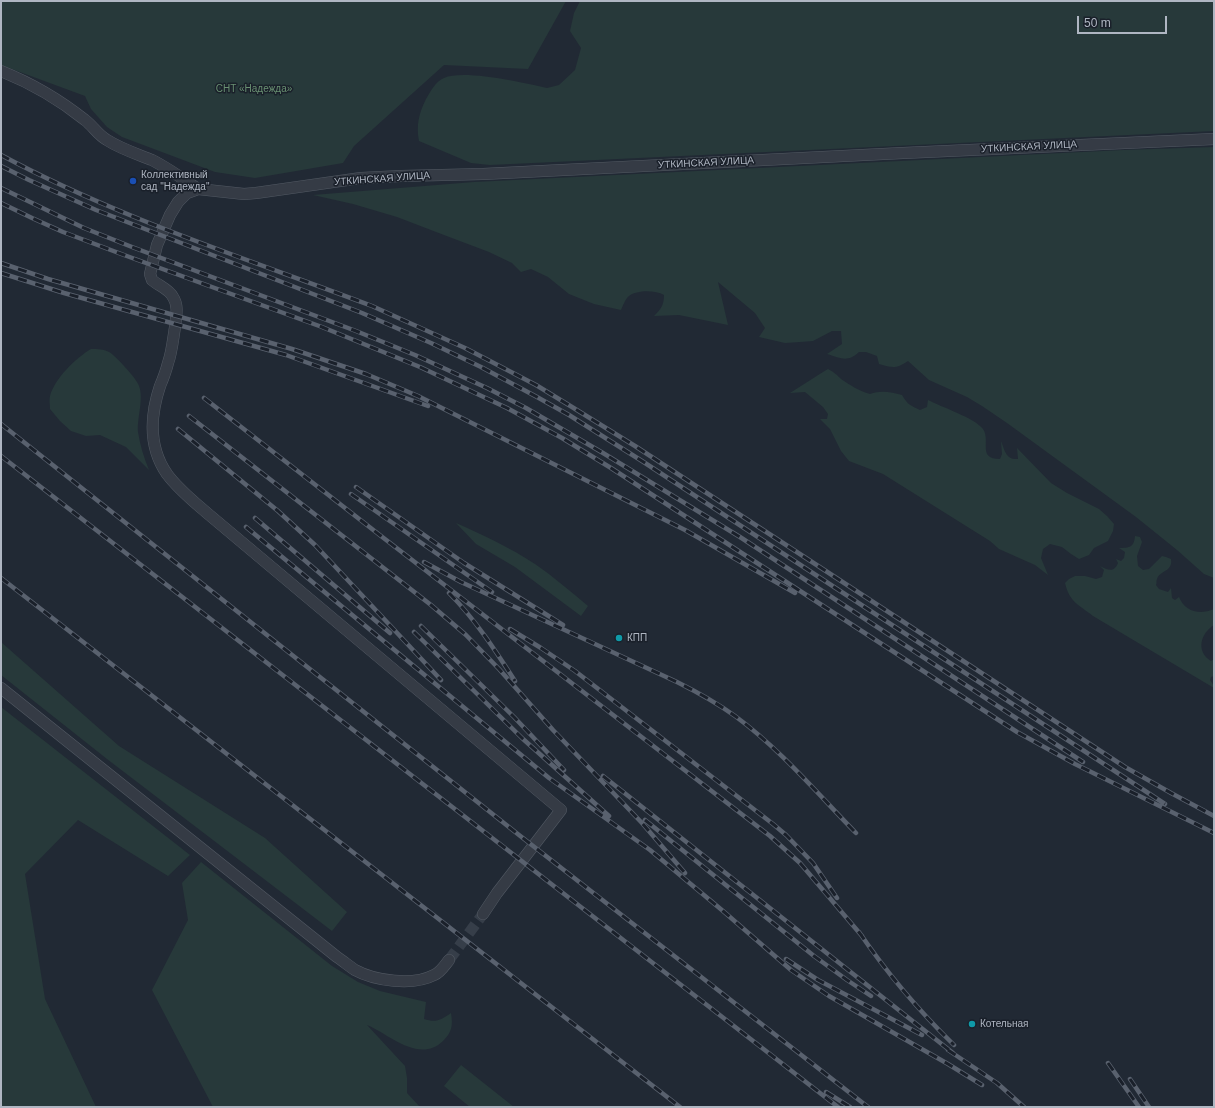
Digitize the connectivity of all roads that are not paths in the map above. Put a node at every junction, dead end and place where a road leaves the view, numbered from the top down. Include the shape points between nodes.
1 (1, 71) edge
2 (1214, 139) edge
3 (198, 189) junction
4 (1, 688) edge
5 (483, 914) tunnel mouth
6 (449, 960) tunnel mouth

1 - 3 street via 61,102 108,141 153,161
2 - 3 street, УТКИНСКАЯ УЛИЦА via 361,178 244,194
3 - 5 street via 187,193 170,215 157,245 150,274 152,280 173,296 177,307 169,363 160,387 153,419 153,438 160,461 172,480 207,513 561,810
4 - 6 street via 356,970 375,977 416,981 435,975

